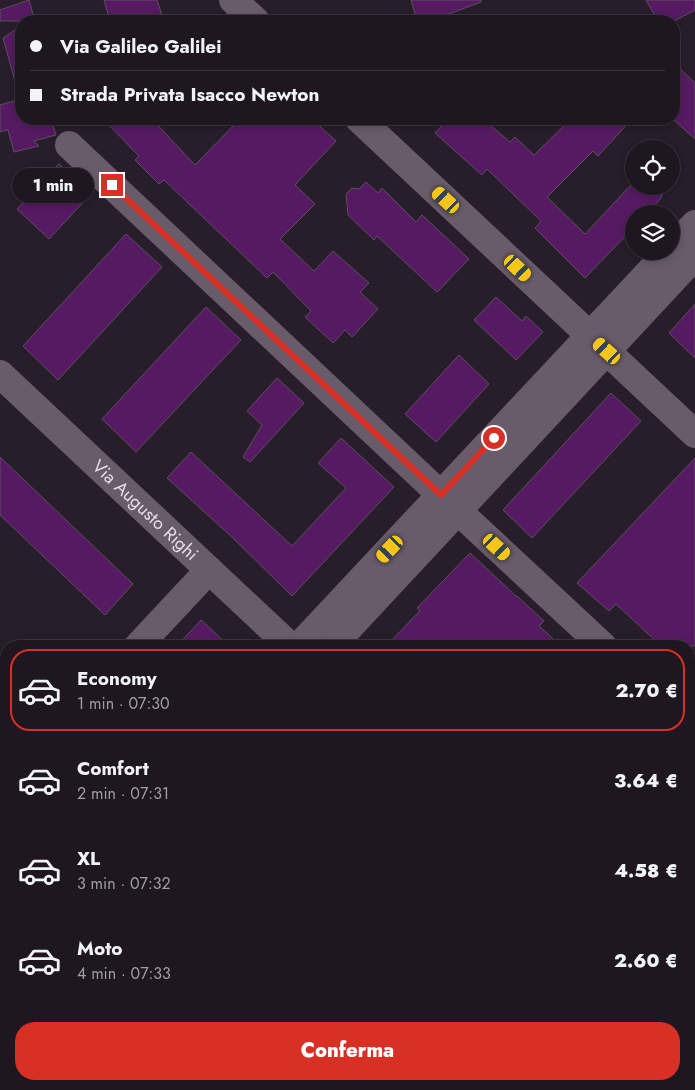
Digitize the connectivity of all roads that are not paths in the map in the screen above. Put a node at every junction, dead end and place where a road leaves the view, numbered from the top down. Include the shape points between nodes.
1 (233, 0) edge
2 (249, 15) edge
3 (365, 125) edge
4 (69, 145) dead end
5 (695, 224) edge
6 (680, 240) edge
7 (695, 256) edge
8 (662, 260) edge
9 (598, 343) junction
10 (0, 374) edge
11 (695, 434) edge
12 (450, 503) junction
13 (210, 570) junction
14 (144, 640) edge
15 (284, 640) edge
16 (305, 640) edge
17 (337, 640) edge
18 (597, 640) edge

1 - 2 street
3 - 9 street
4 - 12 street
5 - 6 street
7 - 9 street
8 - 9 street
9 - 11 street
9 - 12 street
10 - 13 street, Via Augusto Righi
12 - 16 street
12 - 17 street
12 - 18 street
13 - 14 street
13 - 15 street, Via Augusto Righi

